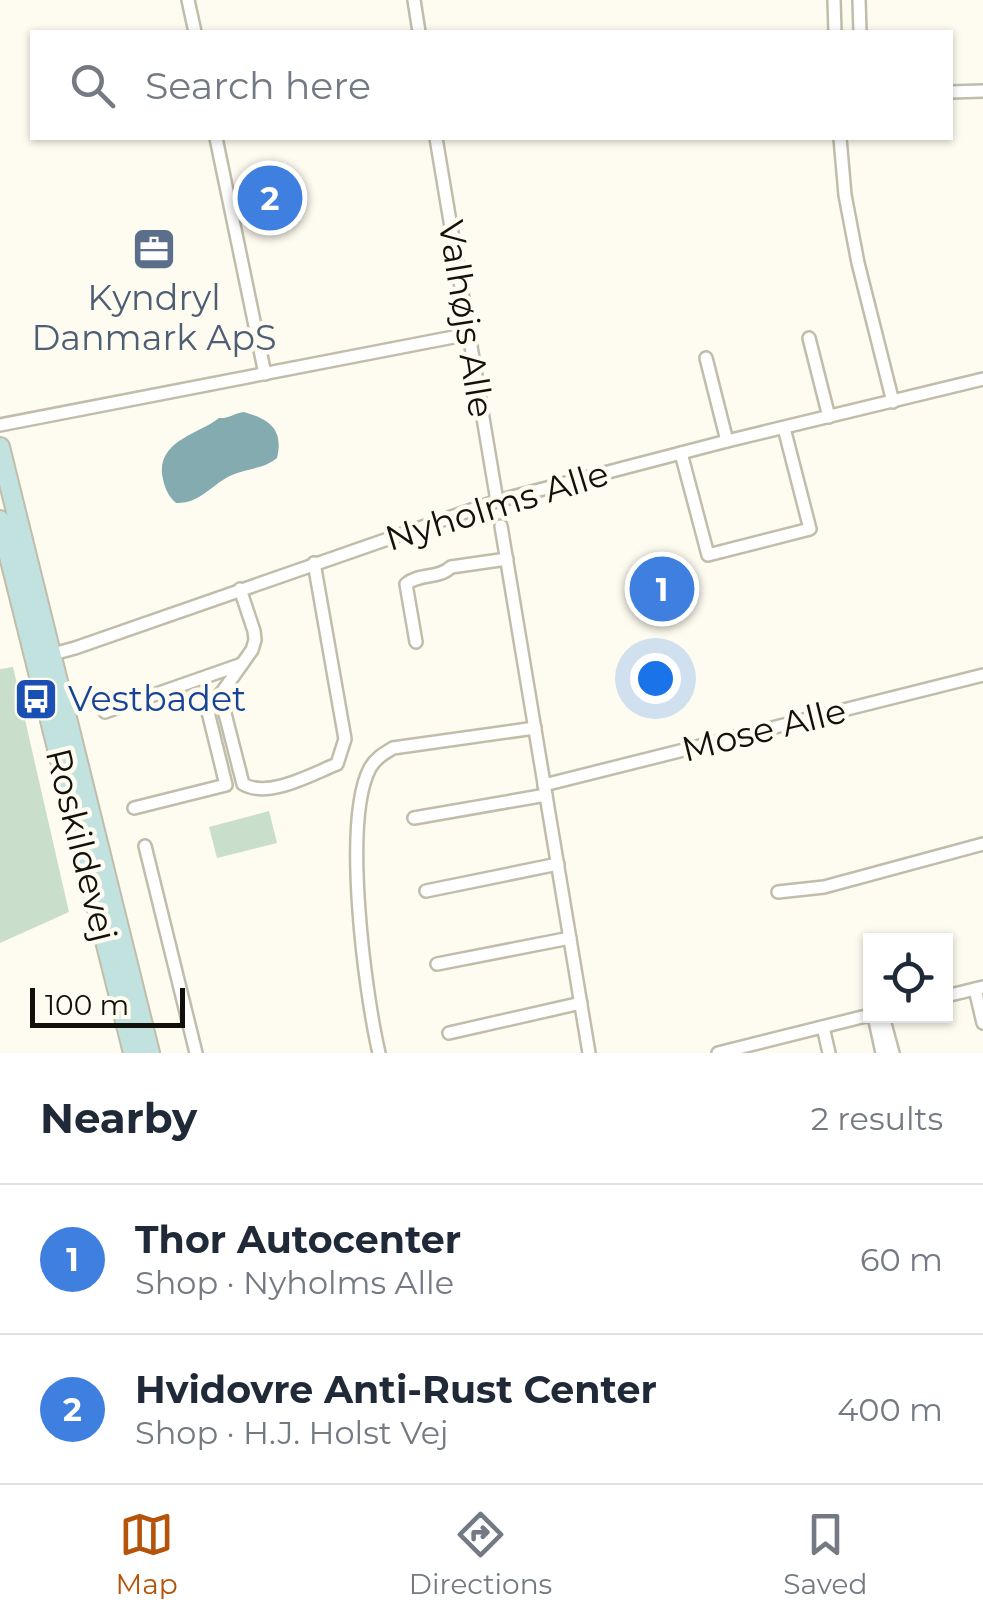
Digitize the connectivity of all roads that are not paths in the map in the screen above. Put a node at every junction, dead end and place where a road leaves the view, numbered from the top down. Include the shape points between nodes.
1 (188, 0) edge
2 (414, 0) edge
3 (834, 0) edge
4 (859, 0) edge
5 (195, 30) edge
6 (419, 30) edge
7 (835, 30) edge
8 (860, 30) edge
9 (953, 92) edge
10 (983, 92) edge
11 (216, 140) edge
12 (436, 140) edge
13 (840, 140) edge
14 (469, 334) junction
15 (810, 338) dead end
16 (706, 358) dead end
17 (265, 374) junction
18 (983, 380) edge
19 (893, 402) junction
20 (829, 417) junction
21 (0, 424) edge
22 (784, 428) junction
23 (727, 441) junction
24 (0, 447) edge
25 (681, 453) junction
26 (497, 501) junction
27 (0, 520) edge
28 (501, 526) dead end
29 (507, 559) junction
30 (314, 563) junction
31 (240, 589) junction
32 (416, 642) dead end
33 (44, 656) junction
34 (242, 664) junction
35 (983, 675) edge
36 (220, 694) junction
37 (105, 712) dead end
38 (535, 728) junction
39 (545, 790) junction
40 (134, 808) dead end
41 (414, 818) dead end
42 (983, 844) edge
43 (145, 846) dead end
44 (558, 864) junction
45 (426, 892) dead end
46 (778, 892) dead end
47 (570, 938) junction
48 (437, 964) dead end
49 (979, 988) edge
50 (953, 994) edge
51 (581, 1003) junction
52 (863, 1017) edge
53 (874, 1023) edge
54 (885, 1023) edge
55 (983, 1023) edge
56 (823, 1027) junction
57 (449, 1033) dead end
58 (771, 1047) edge
59 (722, 1052) edge
60 (133, 1053) edge
61 (150, 1053) edge
62 (196, 1053) edge
63 (379, 1053) edge
64 (589, 1053) edge
65 (829, 1053) edge
66 (882, 1053) edge
67 (893, 1053) edge

1 - 5 street
2 - 6 street
3 - 7 street
4 - 8 street
9 - 10 street
11 - 17 street
12 - 14 street, Valhøjs Alle
13 - 19 street via 858,263
14 - 17 street
14 - 26 street, Valhøjs Alle
15 - 20 street
16 - 23 street
17 - 21 street
18 - 19 street, Nyholms Alle
19 - 20 street, Nyholms Alle
20 - 22 street, Nyholms Alle
22 - 23 street, Nyholms Alle
22 - 25 street via 810,528 708,555
23 - 25 street, Nyholms Alle
24 - 33 main road, Roskildevej
25 - 26 street, Nyholms Alle
26 - 30 street, Nyholms Alle
27 - 33 main road, Roskildevej
28 - 29 street
29 - 32 street via 450,567 406,584
29 - 38 street
30 - 31 street, Nyholms Alle
30 - 36 street via 345,739 337,764 273,788 243,784
31 - 33 street, Nyholms Alle
31 - 34 street via 255,640
33 - 60 main road, Roskildevej
33 - 61 main road, Roskildevej
34 - 36 street
34 - 37 street
35 - 39 street, Mose Alle
36 - 40 street via 208,712 226,785
38 - 39 street
38 - 63 street via 393,748 372,764 358,821 357,883
39 - 41 street
39 - 44 street
42 - 46 street via 824,887
43 - 62 street
44 - 45 street
44 - 47 street
47 - 48 street
47 - 51 street
49 - 50 street
49 - 55 street
51 - 57 street
51 - 64 street
52 - 56 street
53 - 66 street
54 - 67 street
56 - 58 street
56 - 65 street
58 - 59 street

